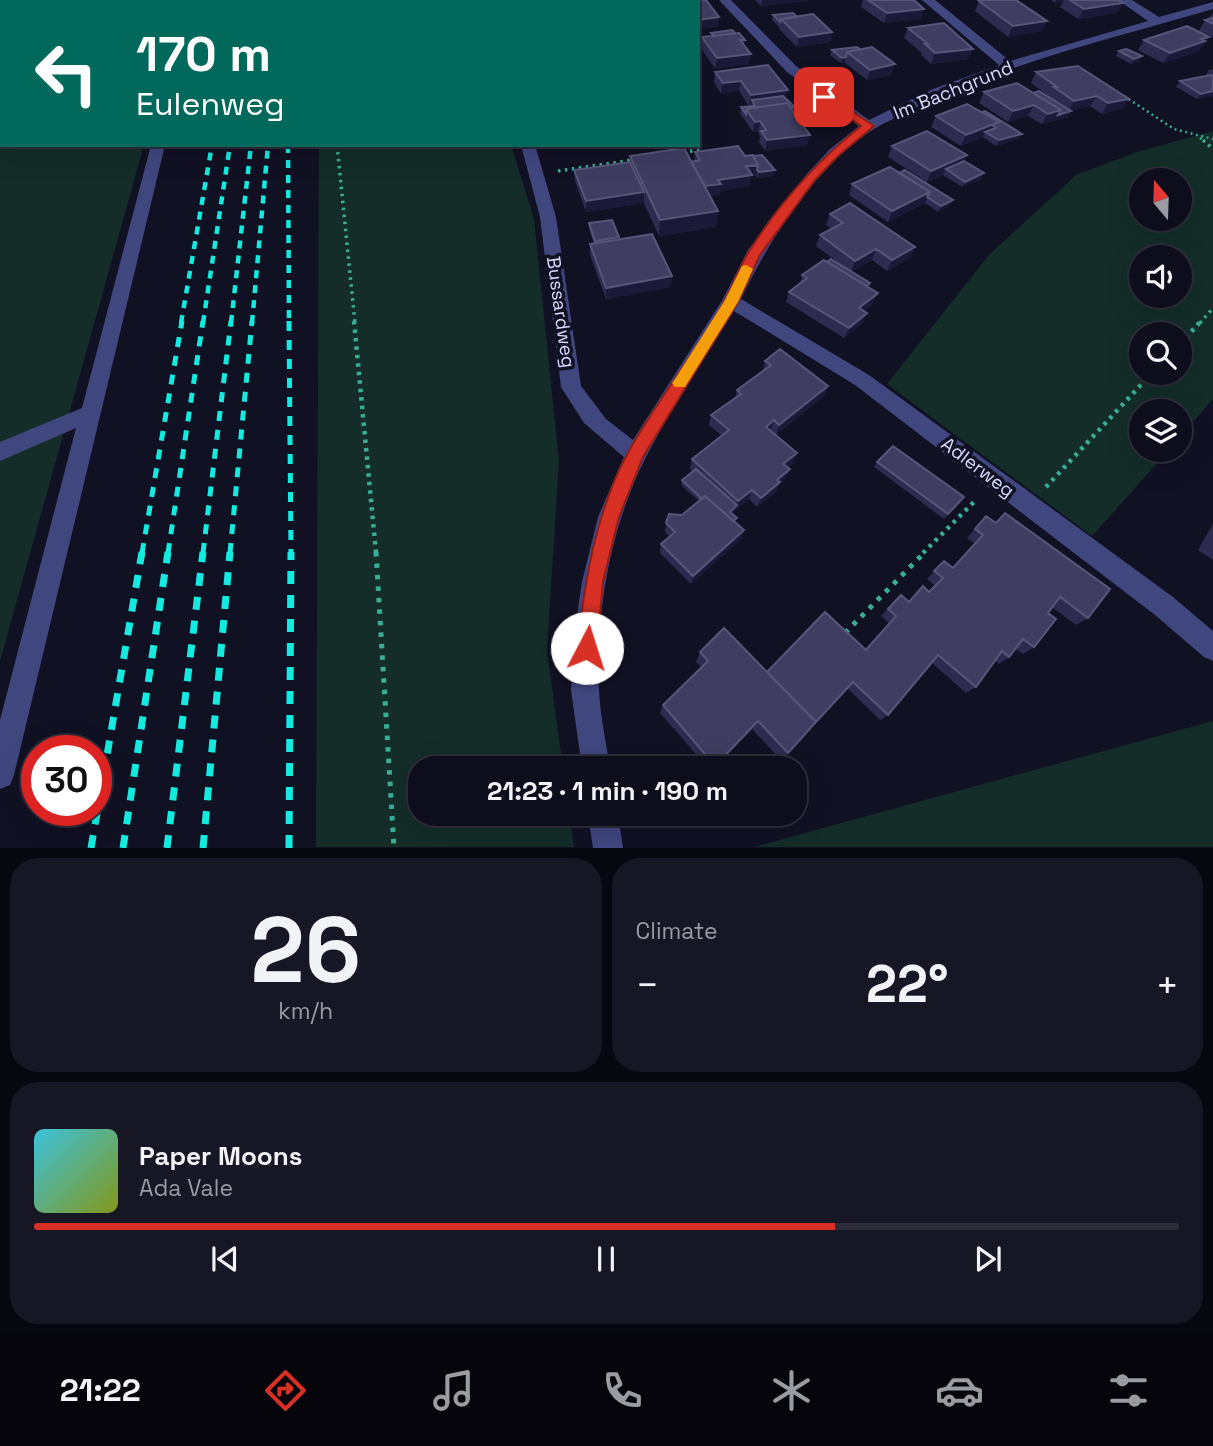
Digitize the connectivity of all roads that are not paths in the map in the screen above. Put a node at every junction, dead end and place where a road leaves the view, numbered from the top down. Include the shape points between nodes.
1 (725, 0) edge
2 (928, 0) edge
3 (1124, 0) edge
4 (1213, 5) edge
5 (1158, 22) junction
6 (1008, 66) junction
7 (868, 126) junction
8 (158, 147) edge
9 (529, 147) edge
10 (731, 302) junction
11 (93, 412) junction
12 (0, 452) edge
13 (636, 454) junction
14 (1213, 648) edge
15 (594, 756) edge
16 (0, 775) edge
17 (605, 826) edge
18 (608, 848) edge

1 - 7 street via 789,70
2 - 6 street
3 - 5 street
4 - 5 street, Im Bachgrund
5 - 6 street, Im Bachgrund
6 - 7 street, Im Bachgrund via 938,92
7 - 10 street, Im Bachgrund via 811,178 754,254
8 - 11 street
9 - 13 street, Bussardweg via 548,217 571,387 601,430
10 - 13 street, Im Bachgrund
10 - 14 street, Adlerweg via 862,380 1164,606
11 - 12 street
11 - 16 street
13 - 15 street, Im Bachgrund via 610,517 594,582 585,690
17 - 18 street

